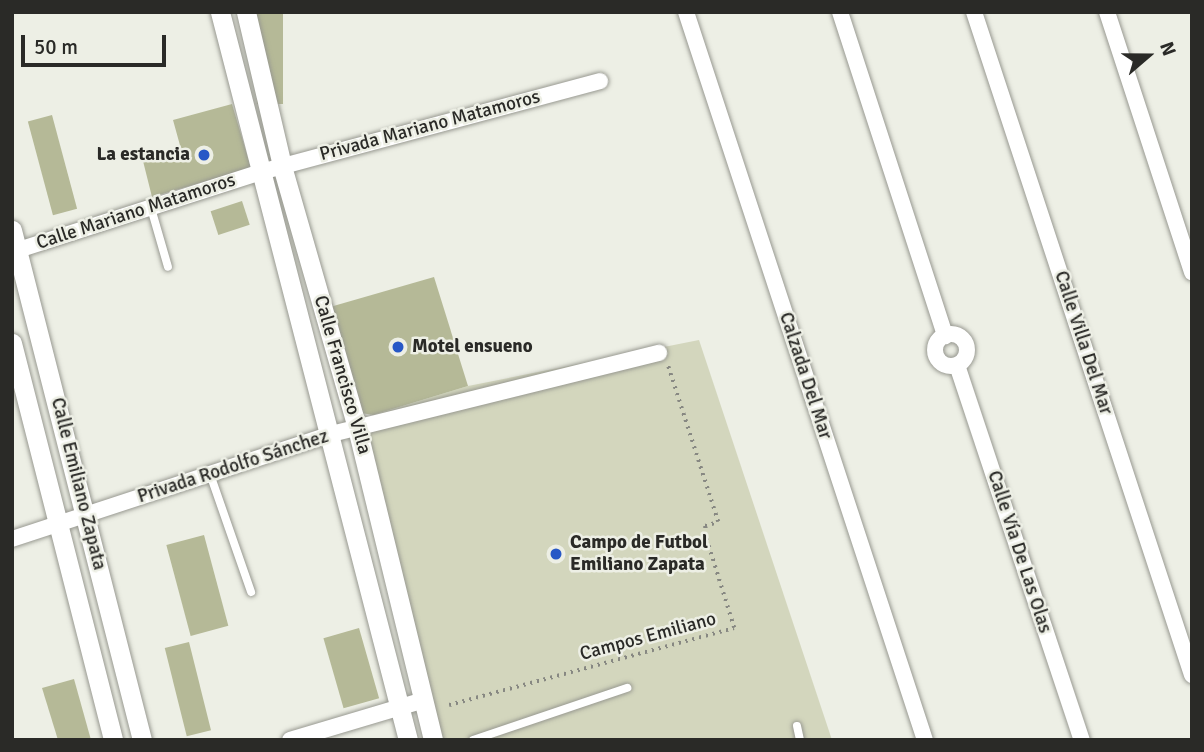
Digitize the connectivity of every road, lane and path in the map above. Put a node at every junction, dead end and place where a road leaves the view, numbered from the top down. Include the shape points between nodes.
1 (220, 12) edge
2 (246, 12) edge
3 (686, 12) edge
4 (840, 12) edge
5 (974, 12) edge
6 (1107, 12) edge
7 (600, 81) dead end
8 (282, 166) junction
9 (261, 172) junction
10 (151, 208) junction
11 (12, 230) edge
12 (15, 252) edge
13 (168, 267) dead end
14 (1192, 272) edge
15 (945, 335) junction
16 (12, 344) edge
17 (662, 355) joint
18 (957, 365) junction
19 (358, 428) junction
20 (331, 434) junction
21 (210, 474) junction
22 (87, 515) junction
23 (60, 525) junction
24 (12, 539) edge
25 (251, 592) dead end
26 (1192, 675) edge
27 (627, 688) dead end
28 (424, 700) junction
29 (449, 705) dead end
30 (399, 706) junction
31 (797, 726) dead end
32 (113, 740) edge
33 (142, 740) edge
34 (290, 740) edge
35 (408, 740) edge
36 (433, 740) edge
37 (473, 740) edge
38 (800, 740) edge
39 (925, 740) edge
40 (1082, 740) edge

1 - 9 street, Calle Francisco Villa
2 - 8 street, Calle Francisco Villa
3 - 39 street, Calzada Del Mar
4 - 15 street, Calle Vía De Las Olas
5 - 26 street, Calle Villa Del Mar
6 - 14 street
7 - 8 street, Privada Mariano Matamoros
8 - 9 street, Privada Mariano Matamoros
8 - 19 street, Calle Francisco Villa
9 - 10 street, Calle Mariano Matamoros
9 - 20 street, Calle Francisco Villa
10 - 12 street, Calle Mariano Matamoros
10 - 13 lane
11 - 12 street, Calle Emiliano Zapata
12 - 22 street, Calle Emiliano Zapata
15 - 18 street, Calle Vía De Las Olas via 936,356
15 - 18 street, Calle Vía De Las Olas via 961,338 966,344
16 - 23 street, Calle Emiliano Zapata
17 - 19 street, Privada Rodolfo Sánchez
17 - 29 path, Campos Emiliano via 718,522 705,526 705,535 734,628
18 - 40 street, Calle Vía De Las Olas
19 - 20 street, Privada Rodolfo Sánchez
19 - 28 street, Calle Francisco Villa
20 - 21 street, Privada Rodolfo Sánchez
20 - 30 street, Calle Francisco Villa
21 - 22 street, Privada Rodolfo Sánchez
21 - 25 lane
22 - 23 street, Privada Rodolfo Sánchez
22 - 33 street, Calle Emiliano Zapata
23 - 24 street, Privada Rodolfo Sánchez
23 - 32 street, Calle Emiliano Zapata
27 - 37 lane
28 - 30 street
28 - 36 street, Calle Francisco Villa
30 - 34 street
30 - 35 street, Calle Francisco Villa
31 - 38 lane

